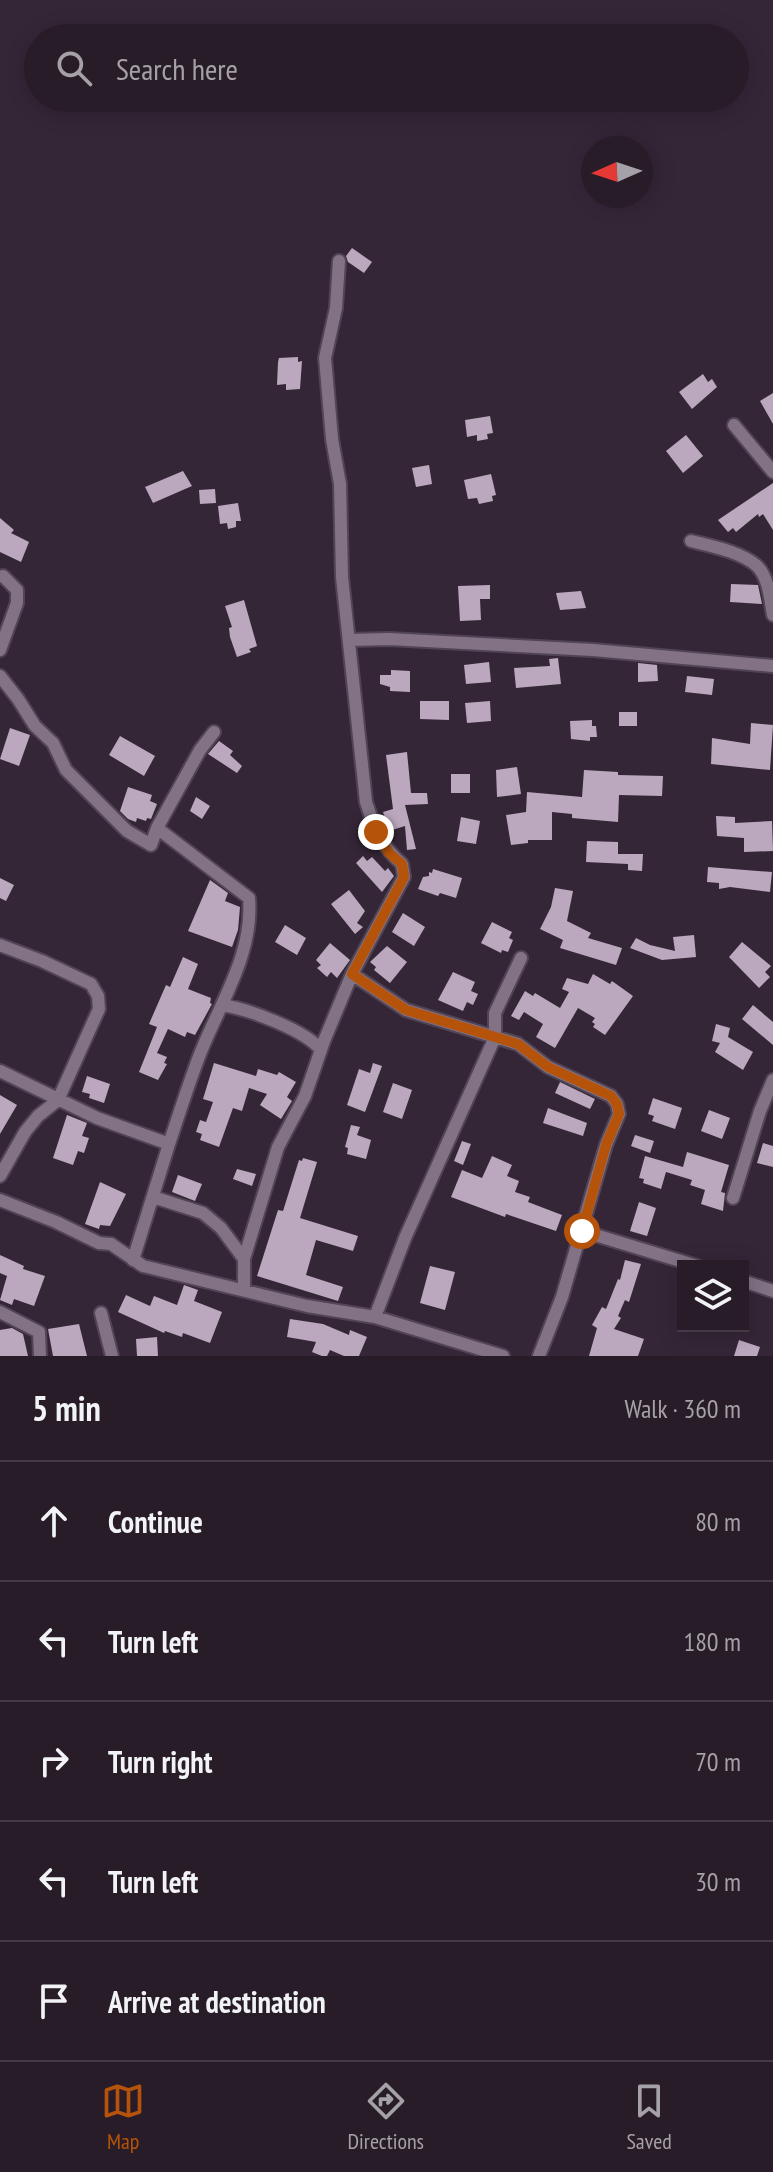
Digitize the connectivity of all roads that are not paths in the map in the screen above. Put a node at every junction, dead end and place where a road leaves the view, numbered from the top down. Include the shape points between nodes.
1 (339, 261) dead end
2 (734, 425) dead end
3 (773, 472) edge
4 (691, 541) dead end
5 (3, 576) dead end
6 (773, 615) edge
7 (349, 640) junction
8 (0, 650) edge
9 (773, 666) edge
10 (0, 676) edge
11 (214, 732) dead end
12 (157, 828) junction
13 (0, 945) edge
14 (521, 958) dead end
15 (352, 974) junction
16 (222, 1005) junction
17 (495, 1037) junction
18 (321, 1050) junction
19 (0, 1071) edge
20 (773, 1080) edge
21 (58, 1100) junction
22 (169, 1144) junction
23 (0, 1176) edge
24 (153, 1197) junction
25 (733, 1198) dead end
26 (0, 1200) edge
27 (582, 1231) junction
28 (244, 1259) junction
29 (133, 1260) junction
30 (677, 1260) edge
31 (749, 1283) edge
32 (244, 1289) junction
33 (773, 1291) edge
34 (0, 1312) edge
35 (101, 1313) dead end
36 (375, 1317) junction
37 (40, 1356) edge
38 (112, 1356) edge
39 (503, 1356) edge
40 (539, 1356) edge

1 - 7 street via 325,358 340,484
2 - 3 street
4 - 6 street via 757,566 768,585
5 - 8 street via 17,590 17,603
7 - 9 street via 593,650
7 - 15 street via 366,802 376,832 402,864 404,877
10 - 12 street via 53,743 66,770 127,831 151,845
11 - 12 street
12 - 16 street via 249,898 245,945
13 - 21 street via 91,984 98,996 91,1031
14 - 17 street via 495,1013
15 - 17 street via 406,1010
15 - 18 street
16 - 18 street via 278,1023
16 - 22 street
17 - 27 street via 518,1044 548,1067 611,1096 617,1104 619,1114
17 - 36 street
18 - 28 street via 305,1096 278,1147
19 - 21 street
20 - 25 street
21 - 22 street
21 - 23 street via 25,1132
22 - 24 street
24 - 28 street via 203,1213
24 - 29 street
26 - 29 street via 111,1244
27 - 30 street
27 - 40 street
28 - 32 street
29 - 32 street
31 - 33 street
32 - 36 street
34 - 37 street via 39,1332
35 - 38 street
36 - 39 street

